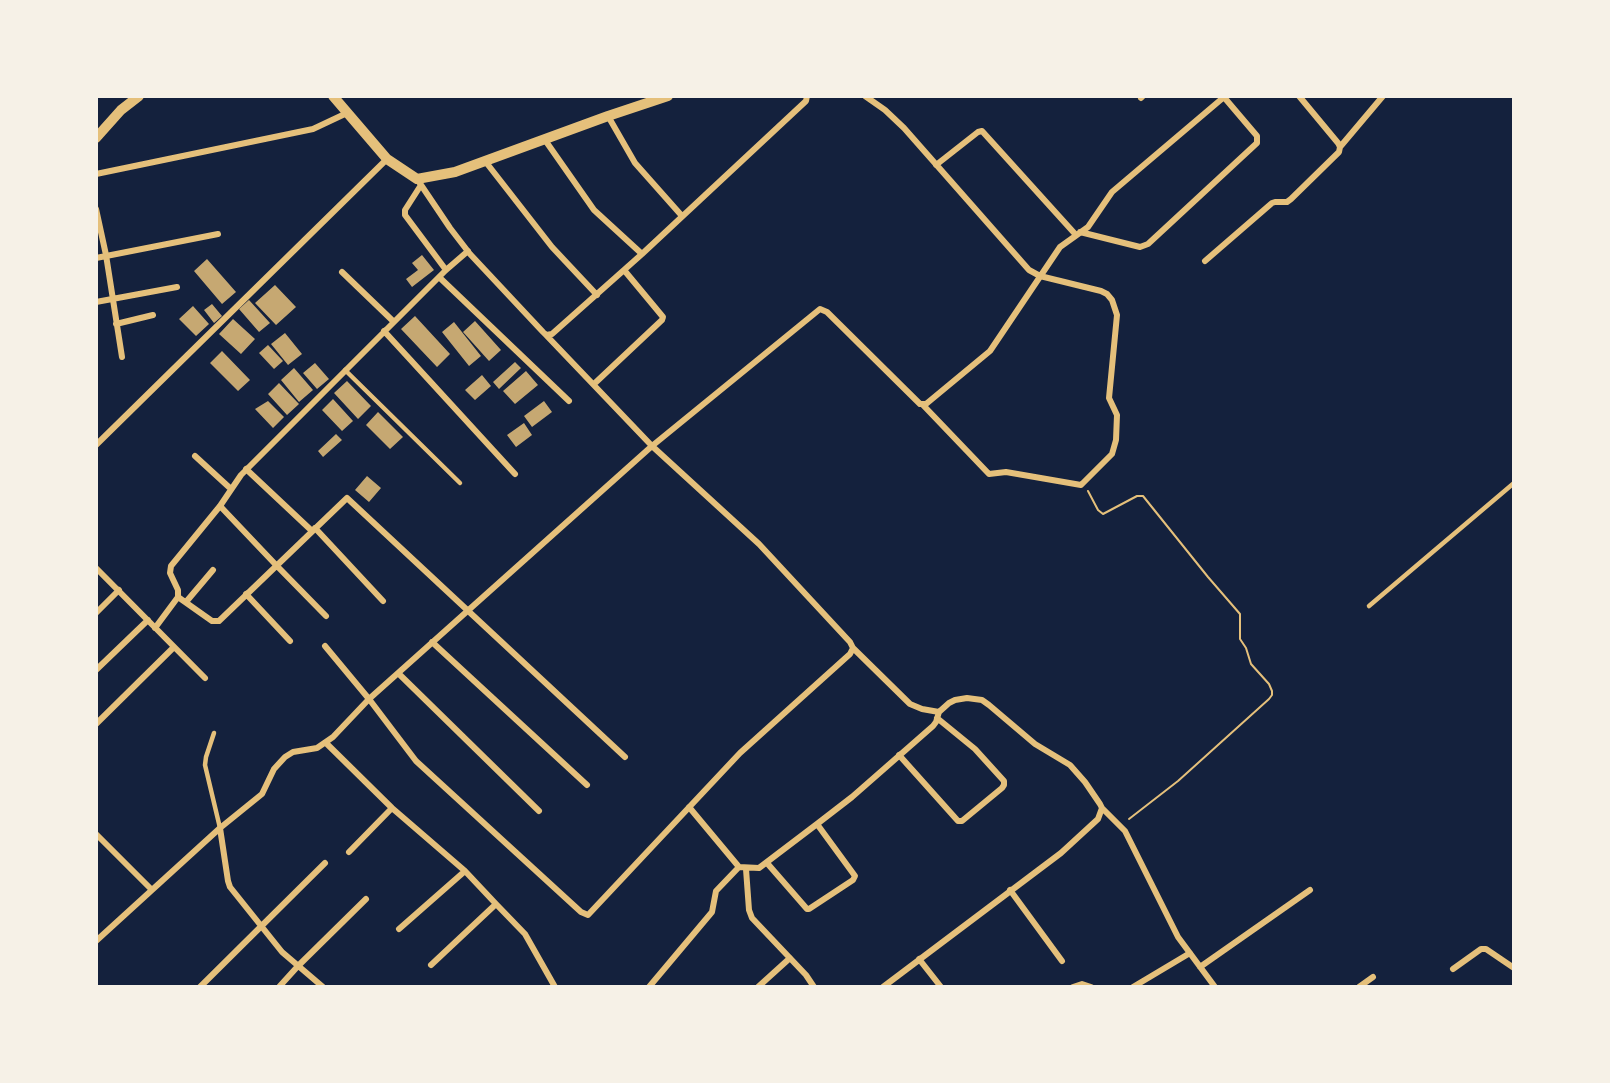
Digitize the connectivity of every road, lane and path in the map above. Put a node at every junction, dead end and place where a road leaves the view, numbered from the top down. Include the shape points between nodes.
1 (139, 96) edge
2 (333, 96) edge
3 (668, 96) edge
4 (807, 96) edge
5 (865, 96) edge
6 (1299, 96) edge
7 (1383, 96) edge
8 (1224, 97) edge
9 (347, 113) junction
10 (608, 116) junction
11 (96, 138) edge
12 (545, 140) junction
13 (1340, 147) junction
14 (387, 159) junction
15 (485, 160) junction
16 (936, 165) junction
17 (96, 174) edge
18 (419, 182) junction
19 (96, 209) edge
20 (682, 216) junction
21 (218, 234) dead end
22 (1078, 234) junction
23 (468, 251) junction
24 (642, 254) junction
25 (106, 255) junction
26 (96, 258) edge
27 (1205, 261) dead end
28 (446, 270) junction
29 (624, 270) junction
30 (342, 272) dead end
31 (1040, 276) junction
32 (439, 277) junction
33 (177, 286) dead end
34 (597, 295) junction
35 (112, 299) junction
36 (96, 302) edge
37 (153, 315) dead end
38 (394, 322) junction
39 (116, 324) junction
40 (384, 331) junction
41 (546, 335) junction
42 (122, 357) dead end
43 (345, 370) junction
44 (594, 384) junction
45 (569, 400) dead end
46 (923, 405) junction
47 (96, 446) edge
48 (652, 446) junction
49 (195, 456) dead end
50 (246, 469) junction
51 (515, 474) dead end
52 (460, 483) dead end
53 (1514, 483) edge
54 (1084, 484) junction
55 (231, 489) junction
56 (220, 506) junction
57 (313, 530) junction
58 (276, 565) junction
59 (96, 568) edge
60 (213, 570) dead end
61 (119, 590) junction
62 (246, 594) junction
63 (178, 597) junction
64 (383, 601) dead end
65 (186, 602) junction
66 (1369, 606) dead end
67 (466, 610) junction
68 (96, 613) edge
69 (326, 616) dead end
70 (148, 620) junction
71 (156, 628) junction
72 (290, 641) dead end
73 (432, 642) junction
74 (325, 646) dead end
75 (174, 647) junction
76 (853, 648) junction
77 (96, 670) edge
78 (398, 673) junction
79 (205, 678) dead end
80 (369, 699) junction
81 (938, 715) junction
82 (96, 724) edge
83 (214, 733) dead end
84 (326, 743) junction
85 (899, 755) junction
86 (625, 757) dead end
87 (587, 785) dead end
88 (689, 807) junction
89 (392, 808) junction
90 (1102, 808) junction
91 (539, 811) dead end
92 (817, 824) junction
93 (1120, 825) junction
94 (220, 828) junction
95 (96, 834) edge
96 (349, 852) dead end
97 (325, 863) dead end
98 (767, 863) junction
99 (743, 868) junction
100 (465, 871) junction
101 (152, 890) junction
102 (1010, 890) junction
103 (1310, 890) dead end
104 (366, 898) dead end
105 (496, 903) junction
106 (261, 927) junction
107 (399, 929) dead end
108 (96, 941) edge
109 (1190, 953) junction
110 (789, 958) junction
111 (919, 959) junction
112 (1062, 961) dead end
113 (431, 965) dead end
114 (298, 966) junction
115 (1200, 967) junction
116 (1514, 968) edge
117 (1453, 969) dead end
118 (1373, 977) dead end
119 (201, 987) edge
120 (279, 987) edge
121 (323, 987) edge
122 (555, 987) edge
123 (649, 987) edge
124 (758, 987) edge
125 (814, 987) edge
126 (883, 987) edge
127 (941, 987) edge
128 (1073, 987) edge
129 (1091, 987) edge
130 (1133, 987) edge
131 (1215, 987) edge
132 (1359, 987) edge

1 - 11 street
2 - 9 street
3 - 10 street
4 - 20 street
5 - 16 street via 892,116
6 - 13 street
7 - 13 street
8 - 22 street via 1112,192 1092,223
8 - 22 street via 1258,141 1151,242 1140,247
9 - 14 street
9 - 17 street via 313,129
10 - 12 street
10 - 20 street via 635,163
12 - 15 street
12 - 24 street via 594,210
13 - 27 street via 1291,200 1272,203
14 - 18 street
14 - 47 street
15 - 18 street
15 - 34 street via 552,247
16 - 22 street via 982,131
16 - 31 street via 1026,267
18 - 23 street
18 - 28 street via 405,216
19 - 25 street
20 - 24 street
21 - 25 street
22 - 31 street via 1060,247
23 - 28 street
23 - 41 street
24 - 29 street
25 - 26 street
25 - 35 street
28 - 32 street
29 - 34 street
29 - 44 street via 663,317
30 - 38 street
31 - 46 street via 990,351
31 - 54 street via 1101,291 1116,308 1109,398 1117,415 1116,440 1112,453
32 - 38 street
32 - 45 street
33 - 35 street
34 - 41 street
35 - 36 street
35 - 39 street
37 - 39 street
38 - 40 street
39 - 42 street
40 - 43 street
40 - 51 street
41 - 44 street
43 - 50 street
43 - 52 lane
44 - 48 street
46 - 48 street via 820,309
46 - 54 street via 988,474 1006,472
48 - 67 street
48 - 76 street via 759,544
49 - 55 street
50 - 55 street
50 - 57 street
53 - 66 lane
54 - 93 path via 1103,514 1143,496 1240,614 1240,639 1251,664 1272,691 1269,699 1178,781
55 - 56 street
56 - 58 street
56 - 63 street via 171,566
57 - 58 street
57 - 64 street
57 - 67 street via 348,499
58 - 62 street
58 - 69 street
59 - 61 street
60 - 65 street
61 - 68 street
61 - 70 street
62 - 65 street via 216,622
62 - 72 street
63 - 65 street
63 - 71 street
67 - 73 street
67 - 86 street
70 - 71 street
70 - 77 street
71 - 75 street
73 - 78 street
73 - 87 street
74 - 80 street
75 - 79 street
75 - 82 street
76 - 81 street via 910,704
76 - 88 street via 740,753
78 - 80 street
78 - 91 street
80 - 84 street
80 - 88 street via 416,761 585,915 591,914
81 - 85 street via 933,726
81 - 85 street via 1004,781 1002,788 958,821
81 - 90 street via 949,703 967,698 982,700 1035,744 1070,765
83 - 94 lane via 205,765
84 - 89 street
84 - 94 street via 285,757 274,769 262,794
85 - 92 street
88 - 99 street
89 - 96 street
89 - 100 street
90 - 93 street
90 - 102 street via 1098,819 1061,853
92 - 98 street
92 - 98 street via 855,876 853,880 807,909
93 - 109 street
94 - 101 street
94 - 106 street via 230,887
95 - 101 street
97 - 106 street
98 - 99 street via 759,868
99 - 110 street via 752,918
99 - 123 street via 716,891 712,912
100 - 105 street
100 - 107 street
101 - 108 street
102 - 111 street
102 - 112 street
103 - 115 street
104 - 114 street
105 - 113 street
105 - 122 street via 525,934
106 - 114 street
106 - 119 street
109 - 115 street
109 - 130 street
110 - 124 street
110 - 125 street
111 - 126 street
111 - 127 street
114 - 120 street
114 - 121 street
115 - 131 street
116 - 117 street via 1486,949
118 - 132 street
128 - 129 street

